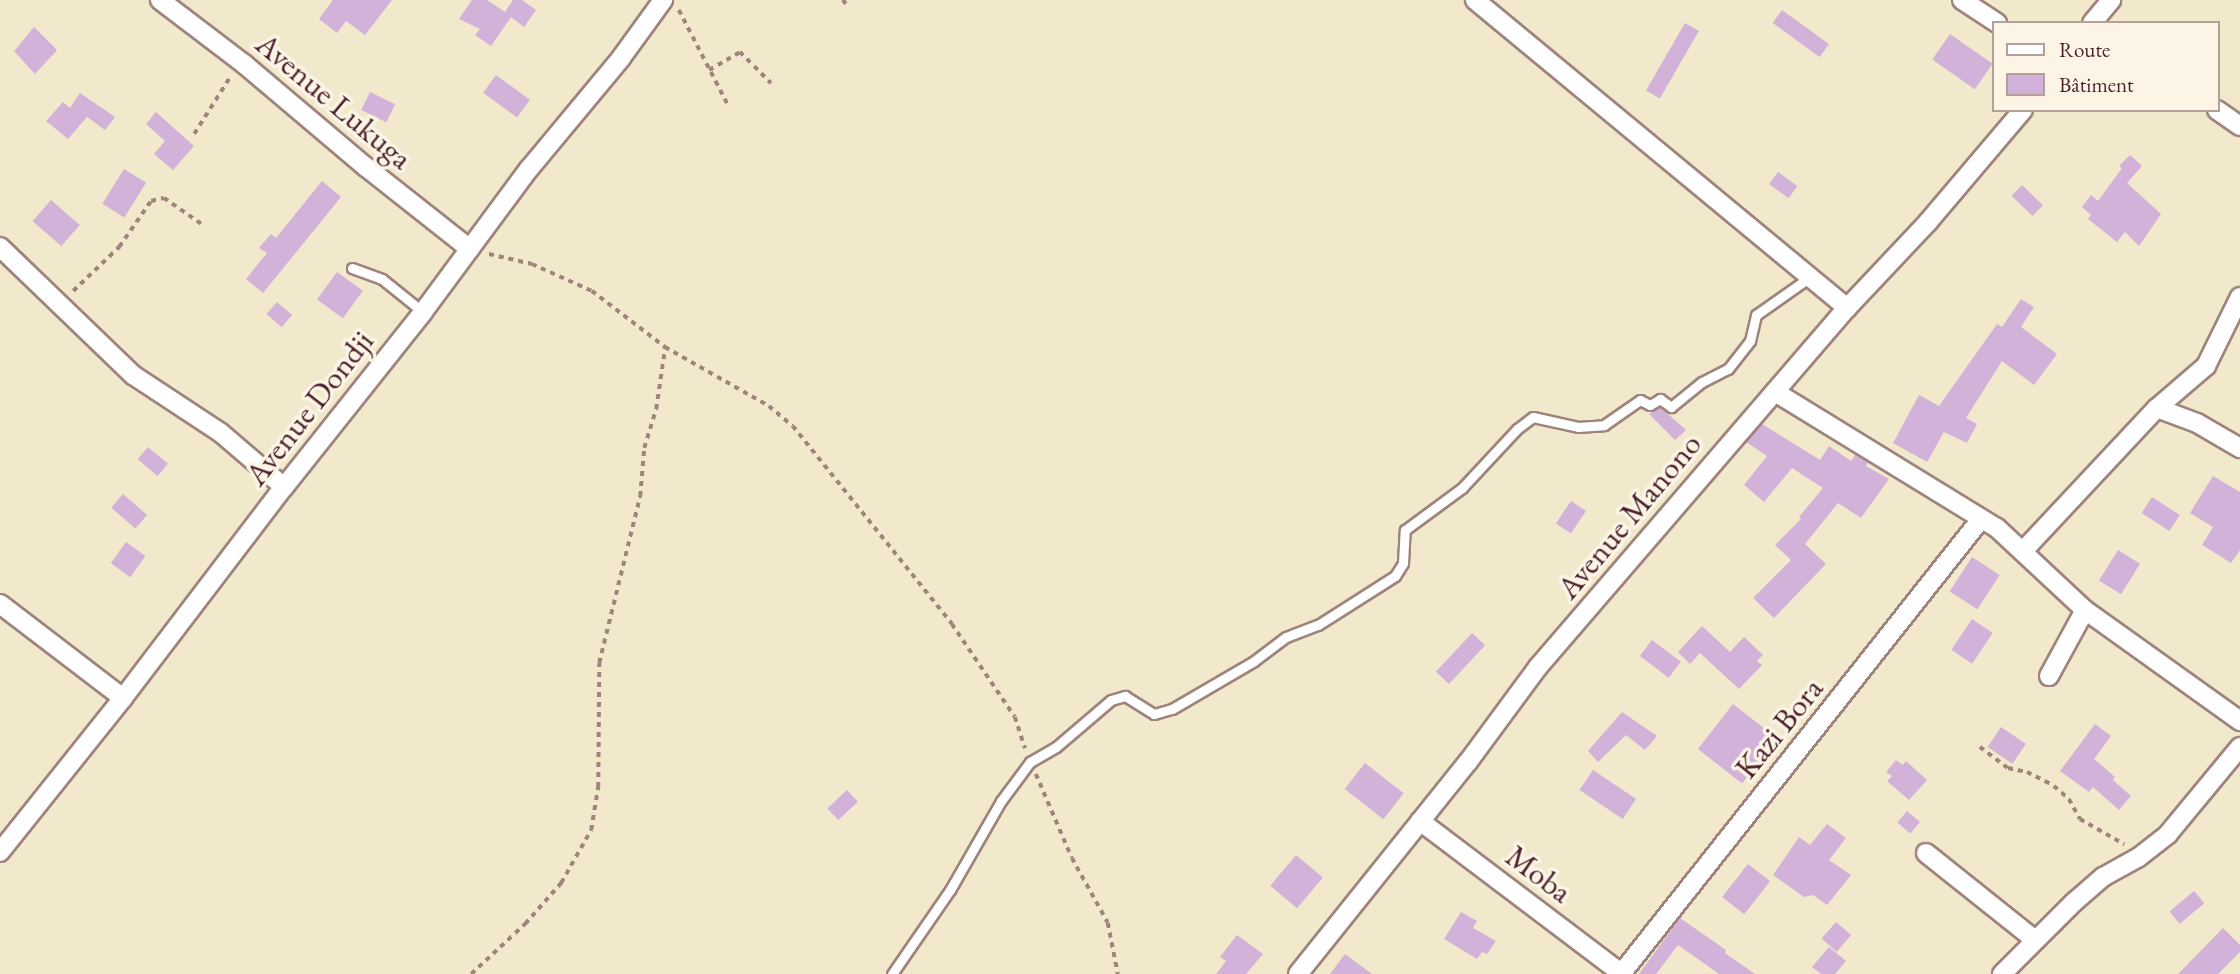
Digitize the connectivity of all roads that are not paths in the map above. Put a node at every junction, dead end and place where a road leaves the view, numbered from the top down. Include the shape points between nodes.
1 (160, 0) edge
2 (1475, 0) edge
3 (1962, 0) edge
4 (2111, 0) edge
5 (668, 3) edge
6 (1994, 21) edge
7 (2096, 21) edge
8 (2219, 111) edge
9 (2020, 112) edge
10 (2240, 125) edge
11 (0, 247) edge
12 (470, 249) junction
13 (352, 268) dead end
14 (1810, 277) junction
15 (2240, 297) edge
16 (1847, 308) junction
17 (423, 312) junction
18 (1775, 392) junction
19 (2157, 408) junction
20 (2240, 448) edge
21 (284, 487) junction
22 (1981, 519) junction
23 (2023, 551) junction
24 (0, 604) edge
25 (2085, 610) junction
26 (2049, 676) dead end
27 (123, 698) junction
28 (2240, 721) edge
29 (2240, 747) edge
30 (1420, 821) junction
31 (0, 852) edge
32 (1926, 853) dead end
33 (2035, 940) junction
34 (892, 974) edge
35 (1298, 974) edge
36 (1622, 974) edge
37 (2002, 974) edge

1 - 12 street, Avenue Lukuga
2 - 14 street
3 - 6 street
4 - 7 street
5 - 12 street, Avenue Dondji
8 - 10 street
9 - 16 street, Avenue Manono via 1928,222
11 - 21 street via 133,375 221,433
12 - 17 street, Avenue Dondji
13 - 17 lane via 382,279
14 - 16 street
14 - 34 lane via 1756,315 1749,341 1728,369 1702,382 1671,407 1660,398 1650,405 1640,400 1604,425 1578,427 1533,417 1462,488 1411,523 1405,530 1403,563 1395,576 1318,625 1286,637 1172,709 1154,714 1125,696 1111,700 1056,747 1030,762
15 - 19 street via 2206,366
16 - 18 street, Avenue Manono
17 - 21 street, Avenue Dondji
18 - 22 street
18 - 30 street, Avenue Manono via 1538,667
19 - 20 street via 2197,423
19 - 23 street
21 - 27 street, Avenue Dondji
22 - 23 street
22 - 36 street, Kazi Bora
23 - 25 street
24 - 27 street
25 - 26 street
25 - 28 street
27 - 31 street, Avenue Dondji
29 - 33 street via 2188,813 2138,857 2104,877
30 - 35 street, Avenue Manono
30 - 36 street, Moba
32 - 33 street
33 - 37 street

